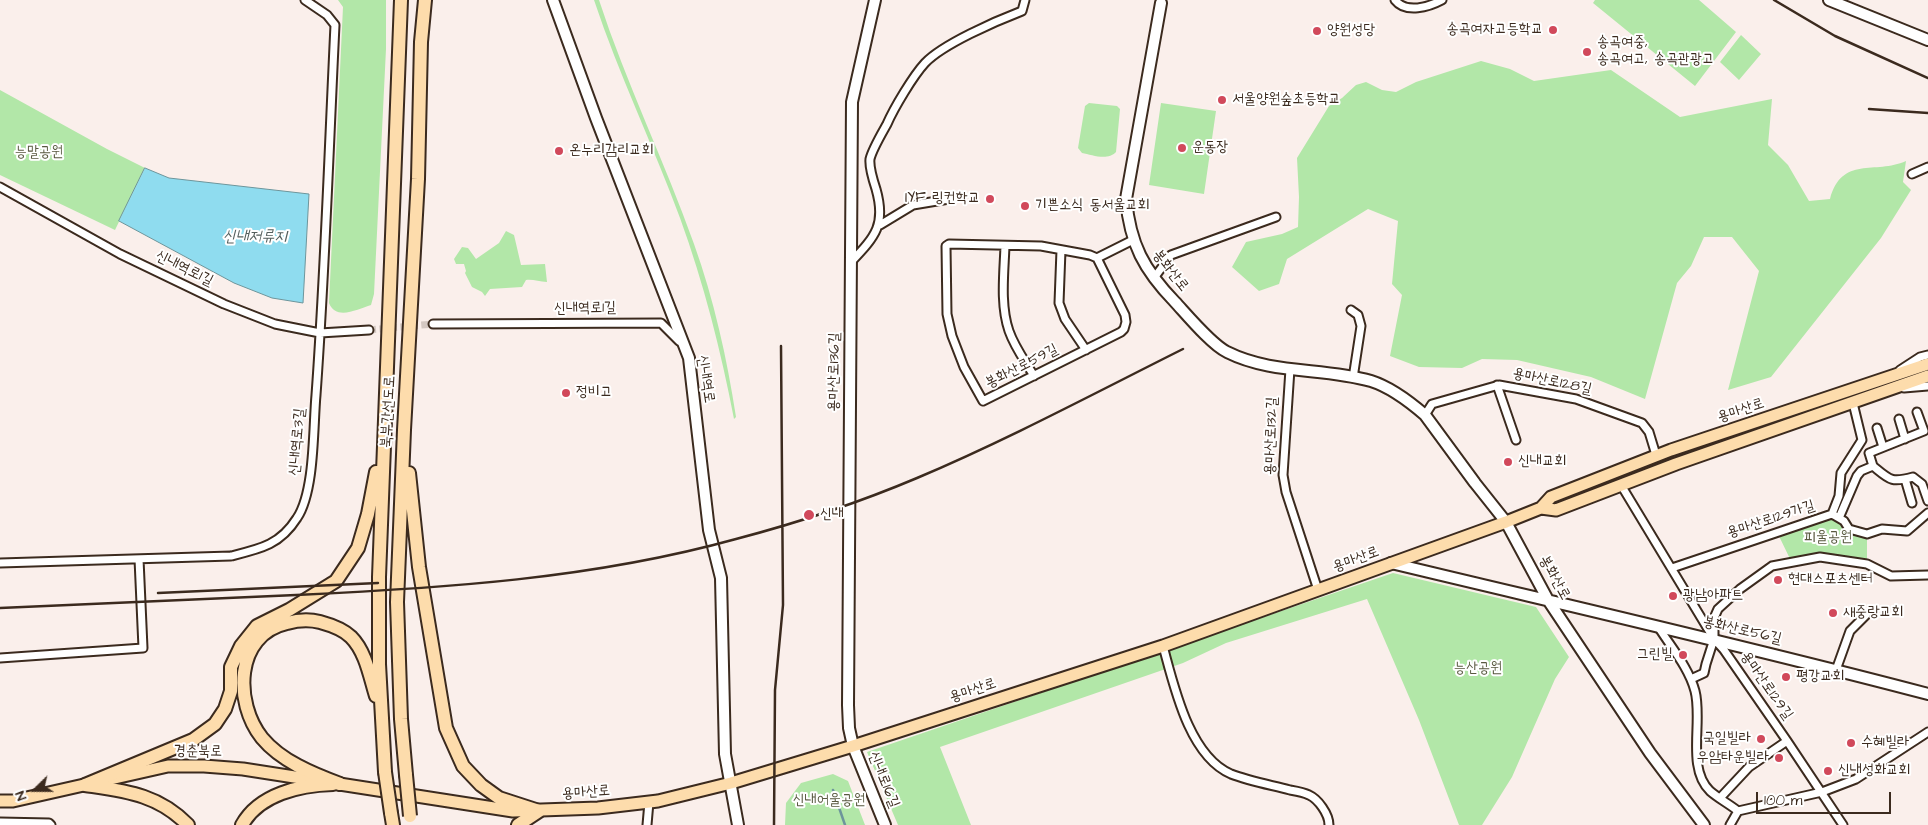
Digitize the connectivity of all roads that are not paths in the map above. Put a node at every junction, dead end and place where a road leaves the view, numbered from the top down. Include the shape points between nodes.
1 (305, 0) edge
2 (401, 0) edge
3 (425, 0) edge
4 (430, 0) edge
5 (553, 0) edge
6 (875, 0) edge
7 (1025, 0) edge
8 (1395, 0) edge
9 (1442, 0) edge
10 (1829, 0) edge
11 (1161, 1) edge
12 (1928, 40) edge
13 (422, 42) junction
14 (1928, 167) edge
15 (1912, 174) dead end
16 (0, 187) edge
17 (949, 199) dead end
18 (1276, 217) dead end
19 (880, 225) junction
20 (1134, 240) junction
21 (1005, 246) junction
22 (1061, 250) junction
23 (1097, 258) junction
24 (852, 262) junction
25 (1154, 278) junction
26 (1350, 310) dead end
27 (433, 324) tunnel mouth
28 (369, 330) tunnel mouth
29 (320, 333) junction
30 (1086, 350) junction
31 (1928, 355) edge
32 (689, 358) junction
33 (1928, 364) edge
34 (1290, 369) junction
35 (1034, 376) junction
36 (1928, 376) edge
37 (1353, 378) junction
38 (1889, 384) junction
39 (1497, 385) junction
40 (1928, 386) edge
41 (1853, 404) junction
42 (1918, 412) dead end
43 (1425, 415) junction
44 (1899, 419) dead end
45 (1877, 428) dead end
46 (404, 430) junction
47 (383, 436) junction
48 (1905, 439) junction
49 (1516, 440) dead end
50 (1883, 447) junction
51 (1656, 456) junction
52 (1873, 466) junction
53 (1904, 479) junction
54 (1925, 483) edge
55 (1621, 486) junction
56 (1928, 501) edge
57 (1912, 503) dead end
58 (1541, 508) junction
59 (1928, 513) edge
60 (1832, 514) junction
61 (1839, 518) junction
62 (1506, 522) junction
63 (140, 559) junction
64 (0, 563) edge
65 (1391, 563) junction
66 (1672, 568) junction
67 (1928, 575) edge
68 (1318, 590) junction
69 (1548, 600) junction
70 (1866, 615) dead end
71 (1659, 628) junction
72 (1714, 639) junction
73 (1162, 646) junction
74 (0, 658) edge
75 (1836, 670) junction
76 (1691, 679) junction
77 (1928, 694) edge
78 (382, 718) junction
79 (1928, 732) edge
80 (1787, 741) junction
81 (853, 746) junction
82 (732, 783) junction
83 (340, 784) junction
84 (85, 785) junction
85 (1822, 792) junction
86 (398, 793) joint
87 (1720, 798) junction
88 (0, 801) edge
89 (649, 802) junction
90 (539, 811) junction
91 (1738, 811) junction
92 (392, 819) edge
93 (411, 820) edge
94 (0, 822) edge
95 (51, 825) edge
96 (188, 825) edge
97 (242, 825) edge
98 (518, 825) edge
99 (647, 825) edge
100 (738, 825) edge
101 (885, 825) edge
102 (1329, 825) edge
103 (1704, 825) edge
104 (1730, 825) edge
105 (1843, 825) edge

1 - 29 street, 신내역로3길 via 327,14 335,25
2 - 47 highway, 북부간선도로
3 - 13 highway, 북부간선도로
4 - 13 highway
5 - 32 street, 신내역로
6 - 24 street, 용마산로136길 via 852,102
7 - 19 street via 1022,11 936,53 924,64 902,98 870,158 880,204
8 - 9 street via 1398,4 1418,9
10 - 12 street
11 - 20 street, 봉화산로 via 1126,199
13 - 46 highway, 북부간선도로
14 - 15 street
16 - 29 street, 신내역로1길 via 120,254 224,304 275,324
17 - 19 street via 913,205
18 - 25 street via 1171,255
19 - 24 street
20 - 23 street
20 - 25 street, 봉화산로
21 - 22 street, 봉화산로59길 via 1041,246
21 - 35 street via 1005,308 1009,330 1017,350
21 - 35 street, 봉화산로59길 via 946,246 947,314 964,367 983,401
22 - 23 street, 봉화산로59길
22 - 30 street via 1059,303
23 - 30 street, 봉화산로59길 via 1126,322 1121,332
24 - 81 street, 용마산로136길 via 848,723
25 - 34 street, 봉화산로 via 1224,351 1256,363
26 - 37 street via 1358,315 1361,326
27 - 32 street, 신내역로1길 via 661,323 677,337
28 - 29 street, 신내역로1길
29 - 63 street, 신내역로3길 via 310,469 306,498 298,518 280,539 262,548 231,556
30 - 35 street, 봉화산로59길
31 - 38 street via 1920,357
32 - 82 street, 신내역로 via 709,530 721,578 725,754
33 - 38 main road, 용마산로
34 - 37 street, 봉화산로
34 - 68 street, 용마산로132길 via 1282,468
36 - 38 main road, 용마산로
37 - 43 street, 봉화산로 via 1372,381
38 - 40 street
38 - 41 main road, 용마산로
38 - 51 main road, 용마산로
39 - 43 street, 용마산로128길 via 1432,404
39 - 49 street
39 - 51 street, 용마산로128길 via 1576,399 1642,423 1649,432
41 - 55 main road, 용마산로
41 - 60 street via 1862,440 1841,473 1839,496
42 - 48 street via 1924,431
43 - 62 street, 봉화산로
44 - 48 street
45 - 50 street
46 - 90 highway via 419,566 446,728 463,766 481,785 499,798
46 - 93 highway, 북부간선도로, bridge via 397,602 401,719
47 - 78 highway, 북부간선도로 via 379,577
47 - 84 highway via 358,548 336,581 257,626 241,646 231,667 231,691 225,709 214,724 193,740
48 - 50 street
50 - 52 street via 1869,453
51 - 58 main road, 용마산로 via 1551,497
52 - 53 street via 1890,480
52 - 61 street via 1857,476
53 - 54 street via 1914,477
53 - 57 street
54 - 56 street
55 - 58 main road, 용마산로 via 1556,510
55 - 66 street, 용마산로129길
58 - 62 main road, 용마산로
59 - 61 street, 용마산로129가길 via 1907,531 1882,529 1867,534 1849,529
60 - 61 street, 용마산로129가길
60 - 66 street, 용마산로129가길
62 - 65 main road, 용마산로
62 - 69 street, 봉화산로
63 - 64 street, 신내역로3길
63 - 74 street via 143,648
65 - 68 main road, 용마산로
65 - 69 street, 봉화산로56길
66 - 72 street, 용마산로129길
67 - 72 street via 1891,576 1866,564 1820,557 1772,566 1718,609 1714,618
68 - 73 main road, 용마산로
69 - 71 street, 봉화산로56길
69 - 103 street, 봉화산로 via 1650,752
70 - 75 street via 1850,631
71 - 72 street, 봉화산로56길
71 - 76 street
72 - 75 street, 봉화산로56길
72 - 76 street via 1704,673
72 - 80 street, 용마산로129길
73 - 81 main road, 용마산로
73 - 102 street via 1192,733 1207,756 1230,773 1310,795 1321,806
75 - 77 street, 봉화산로56길
76 - 87 street via 1698,706 1699,774 1710,791
78 - 83 highway via 366,662 351,637 342,631 304,620 277,625 256,642 242,677 243,696 254,726 264,740 292,762
78 - 92 highway, 북부간선도로, bridge
79 - 85 street via 1856,779
80 - 85 street, 용마산로129길
80 - 87 street via 1749,767
81 - 82 main road, 용마산로
81 - 101 street, 신내로16길
82 - 89 main road, 용마산로
82 - 100 street, 신내역로
83 - 84 main road, 경춘북로 via 243,769 168,766
83 - 86 main road, 경춘북로
83 - 97 highway via 315,785 283,793 253,810
84 - 88 main road, 경춘북로 via 14,801
84 - 96 highway via 149,797
85 - 91 street
85 - 105 street, 용마산로129길
86 - 90 main road, 용마산로 via 509,811
87 - 91 street
89 - 90 main road, 용마산로
89 - 99 street
90 - 98 highway
91 - 104 street
94 - 95 street

